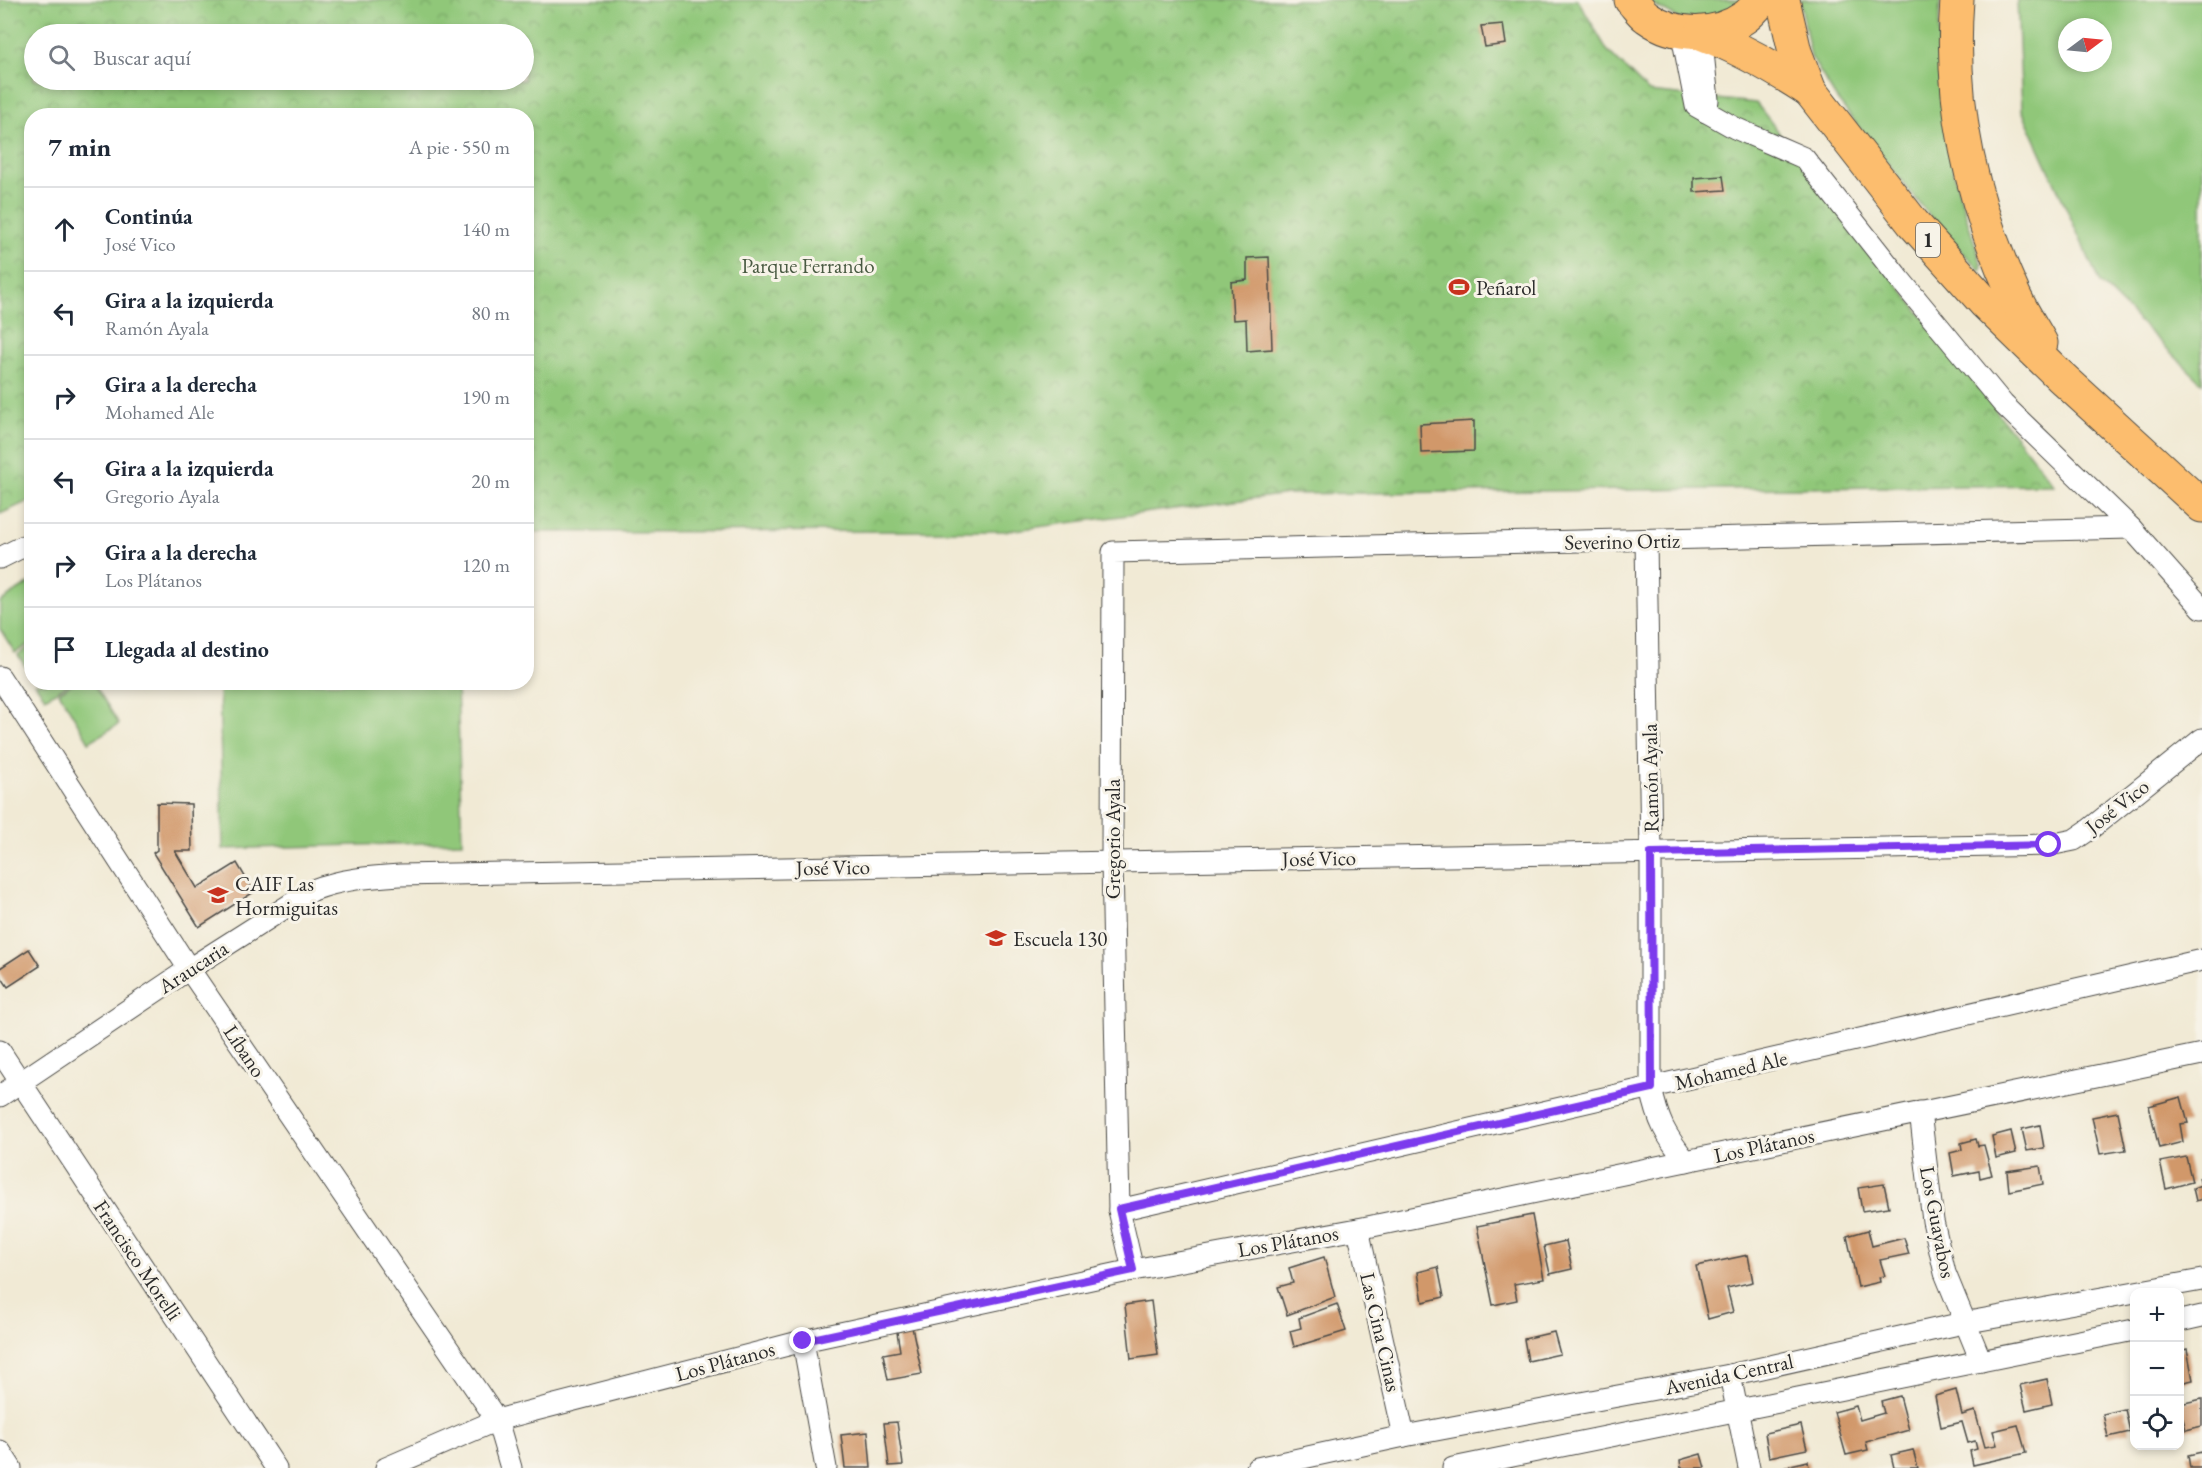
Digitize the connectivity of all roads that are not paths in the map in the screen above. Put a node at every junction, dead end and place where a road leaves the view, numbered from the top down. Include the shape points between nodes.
1 (1631, 0) edge
2 (1762, 0) edge
3 (1783, 0) edge
4 (1957, 0) edge
5 (1691, 32) junction
6 (1810, 92) junction
7 (2060, 376) junction
8 (2202, 506) edge
9 (2131, 528) junction
10 (1646, 540) junction
11 (24, 546) edge
12 (1113, 552) joint
13 (0, 558) edge
14 (2202, 608) edge
15 (0, 677) edge
16 (2202, 739) edge
17 (1651, 853) junction
18 (1112, 861) junction
19 (400, 875) joint
20 (2202, 960) edge
21 (189, 969) junction
22 (0, 1051) edge
23 (2202, 1054) edge
24 (20, 1082) junction
25 (1652, 1088) junction
26 (0, 1096) edge
27 (1920, 1112) junction
28 (1686, 1161) junction
29 (1119, 1209) junction
30 (1358, 1229) junction
31 (1133, 1270) junction
32 (2202, 1280) edge
33 (2202, 1316) edge
34 (2184, 1320) edge
35 (1963, 1323) junction
36 (2130, 1331) edge
37 (803, 1341) junction
38 (1981, 1361) junction
39 (1730, 1375) junction
40 (1737, 1411) junction
41 (497, 1420) junction
42 (1404, 1436) junction
43 (0, 1451) edge
44 (11, 1468) edge
45 (276, 1468) edge
46 (386, 1468) edge
47 (511, 1468) edge
48 (826, 1468) edge
49 (1257, 1468) edge
50 (1453, 1468) edge
51 (1749, 1468) edge

1 - 5 main road, 1 via 1647,17
2 - 5 main road via 1746,16 1725,28
3 - 6 main road, 1 via 1795,52
4 - 7 main road via 1955,63 1976,196 2015,296
5 - 6 main road, 1 via 1739,48
5 - 9 street via 1708,100 1706,112 1804,158 2003,404
6 - 7 main road, 1 via 1913,223 1985,303
7 - 8 main road, 1
9 - 10 street, Severino Ortiz
9 - 14 street
10 - 12 street, Severino Ortiz
10 - 17 street, Ramón Ayala
11 - 13 street
12 - 18 street, Gregorio Ayala
15 - 21 street, Líbano
16 - 17 street, José Vico via 2074,840
17 - 18 street, José Vico
17 - 25 street, Ramón Ayala
18 - 19 street, José Vico
18 - 29 street, Gregorio Ayala
19 - 21 street, Araucaria via 358,877 314,890
20 - 25 street, Mohamed Ale
21 - 24 street, Araucaria
21 - 41 street, Líbano
22 - 24 street, Francisco Morelli
23 - 27 street, Los Plátanos
24 - 26 street, Araucaria
24 - 45 street, Francisco Morelli
25 - 28 street, Ramón Ayala via 1656,1114
25 - 29 street, Mohamed Ale
27 - 28 street, Los Plátanos
27 - 35 street, Los Guayabos via 1933,1221 1945,1273
28 - 30 street, Los Plátanos
29 - 31 street, Gregorio Ayala
30 - 31 street, Los Plátanos
30 - 42 street, Las Cina Cinas
31 - 37 street, Los Plátanos
32 - 35 street, Avenida Central
33 - 34 street
35 - 38 street, Los Guayabos
35 - 39 street, Avenida Central
36 - 38 street, Avenida Central
37 - 41 street, Los Plátanos
37 - 48 street
38 - 40 street, Avenida Central
39 - 40 street
39 - 42 street, Avenida Central
40 - 50 street, Avenida Central
40 - 51 street
41 - 46 street, Los Plátanos
41 - 47 street, Líbano
42 - 49 street, Avenida Central
43 - 44 street

